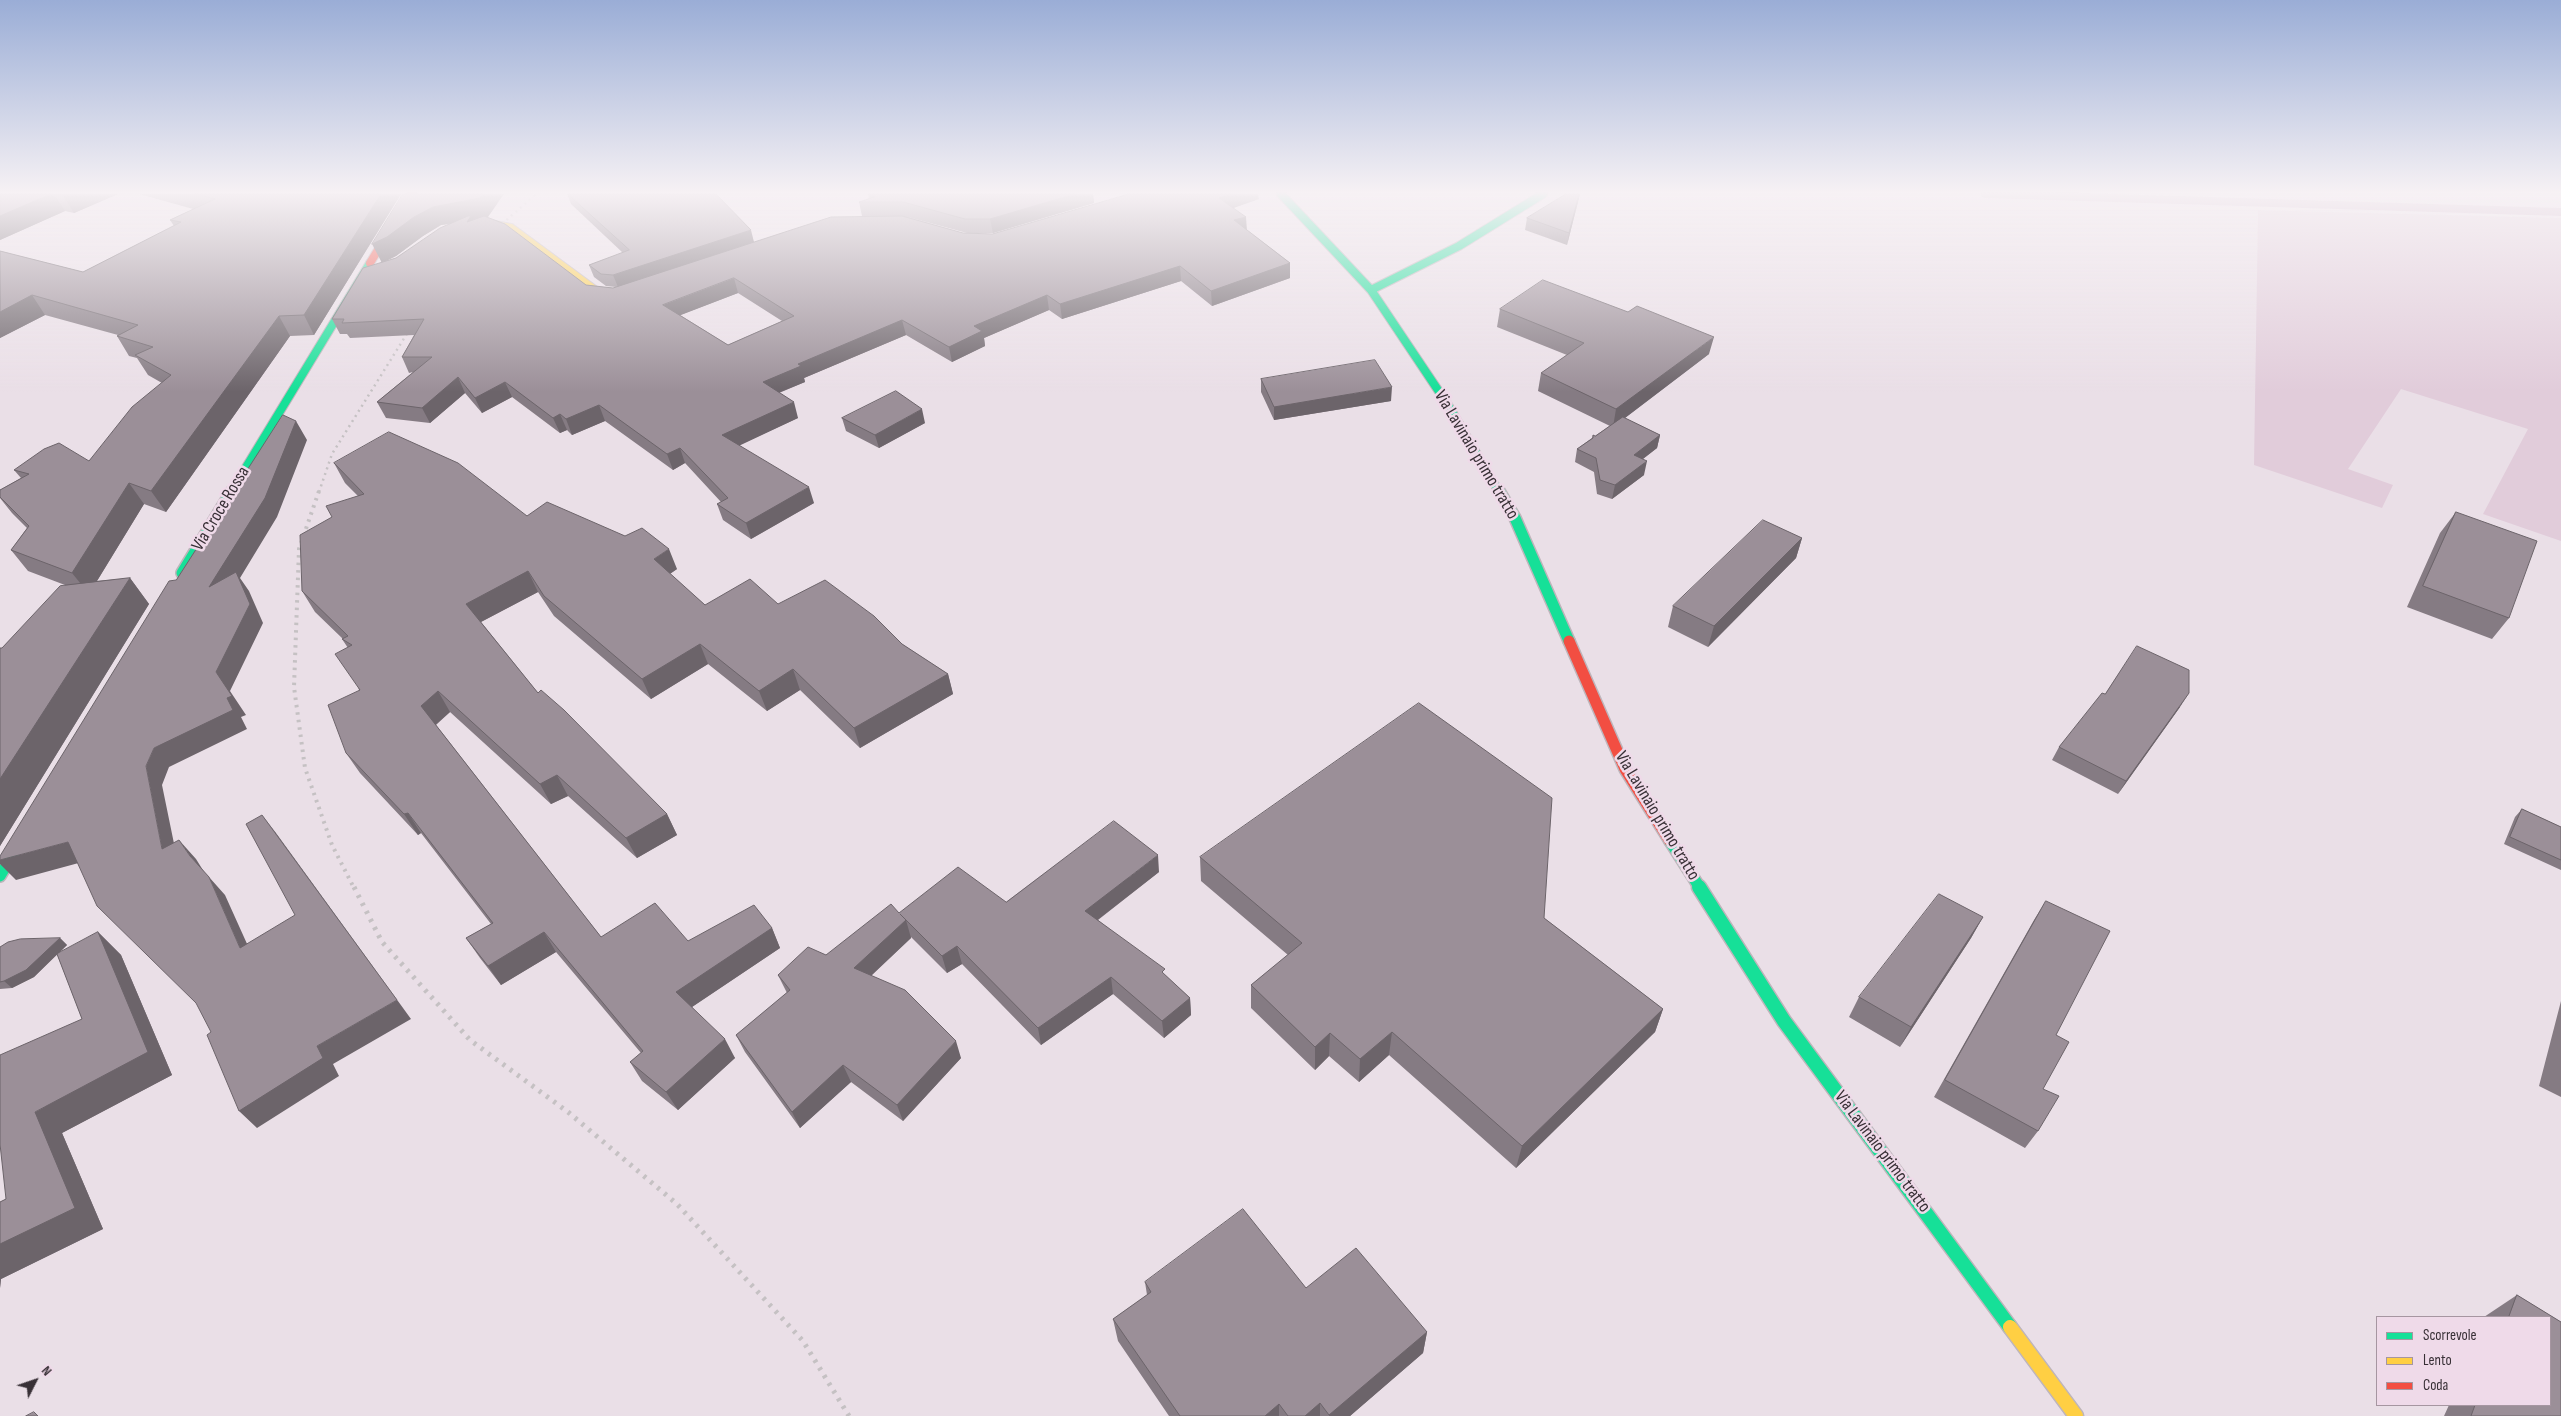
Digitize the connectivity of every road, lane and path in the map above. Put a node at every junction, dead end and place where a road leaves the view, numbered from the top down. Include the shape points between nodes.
1 (371, 260) edge
2 (554, 260) edge
3 (1343, 260) edge
4 (1433, 260) edge
5 (380, 273) edge
6 (360, 277) junction
7 (1371, 290) junction
8 (628, 292) edge
9 (175, 585) edge
10 (31, 824) edge
11 (0, 876) edge
12 (2076, 1416) edge

1 - 6 street, Via Croce Rossa
2 - 8 street via 600,294 608,296
3 - 7 street, Via Lavinaio primo tratto
4 - 7 street
5 - 6 street
6 - 9 street, Via Croce Rossa
7 - 12 street, Via Lavinaio primo tratto via 1448,405 1515,518 1625,769 1784,1020
10 - 11 street

